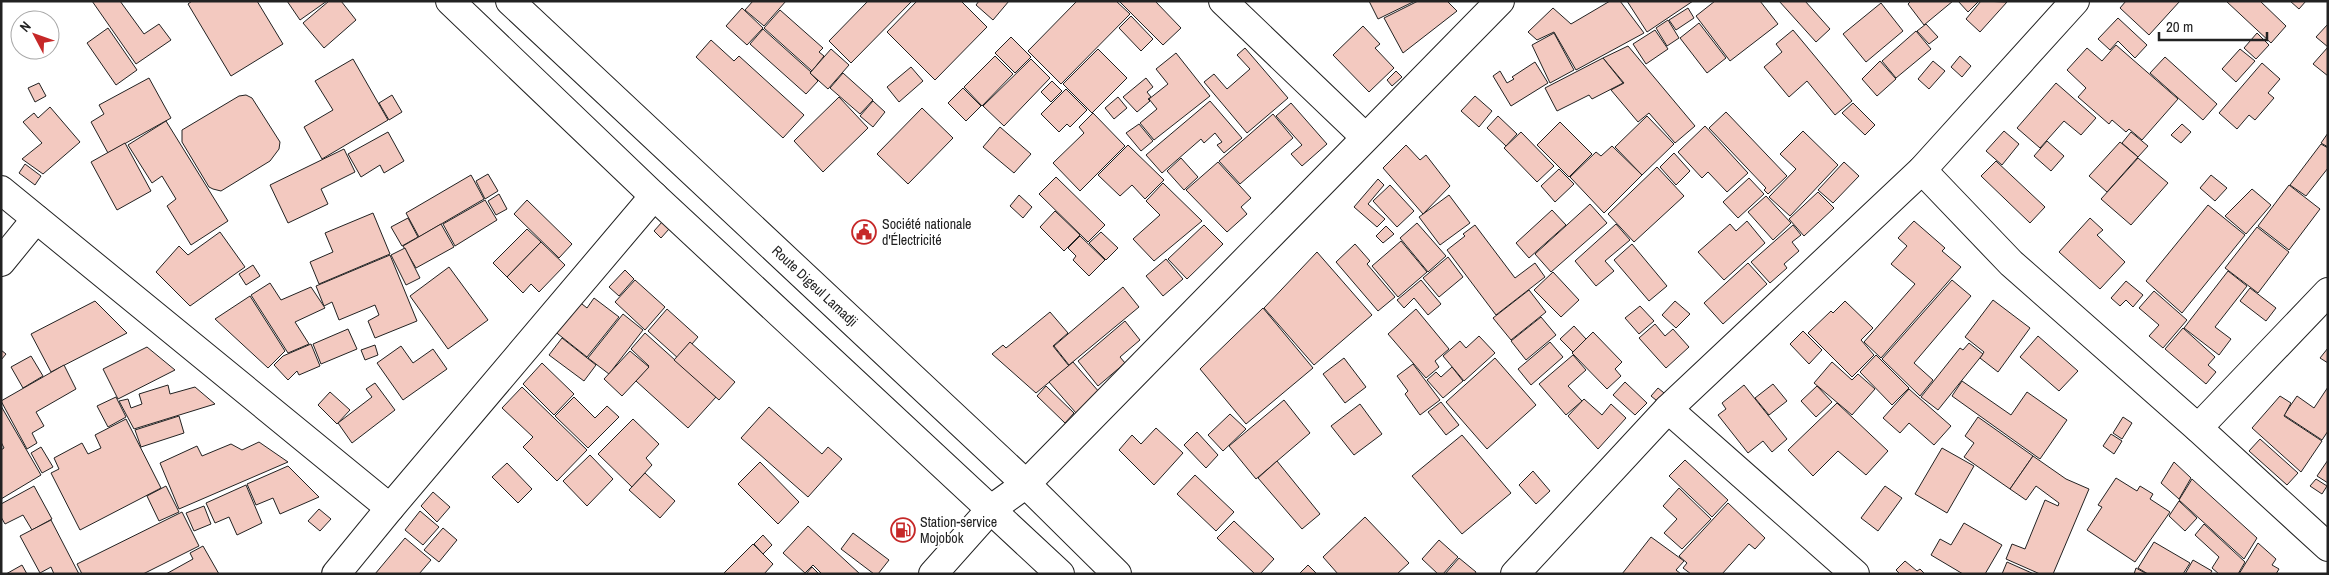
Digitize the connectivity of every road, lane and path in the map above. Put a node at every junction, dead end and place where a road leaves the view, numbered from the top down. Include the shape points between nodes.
1 (450, 1) edge
2 (510, 1) edge
3 (1223, 1) edge
4 (1500, 1) edge
5 (2075, 1) edge
6 (1366, 137) junction
7 (1922, 170) junction
8 (1, 190) edge
9 (654, 196) junction
10 (36, 219) junction
11 (1, 262) edge
12 (2328, 292) edge
13 (1668, 409) junction
14 (2198, 428) junction
15 (1026, 484) junction
16 (390, 508) junction
17 (990, 510) junction
18 (2328, 547) edge
19 (336, 574) edge
20 (933, 574) edge
21 (1060, 574) edge
22 (1117, 574) edge
23 (1515, 574) edge
24 (1855, 574) edge

1 - 9 street
2 - 15 street, Route Digeul Lamadji
3 - 6 street
4 - 6 street
5 - 7 street
6 - 15 street
7 - 13 street
7 - 14 street via 2011,263
8 - 10 street
9 - 16 street
9 - 17 street
10 - 11 street
10 - 16 street
12 - 14 street
13 - 23 street
13 - 24 street
14 - 18 street
15 - 17 street
15 - 22 street, Route Digeul Lamadji
16 - 19 street
17 - 20 street
17 - 21 street

